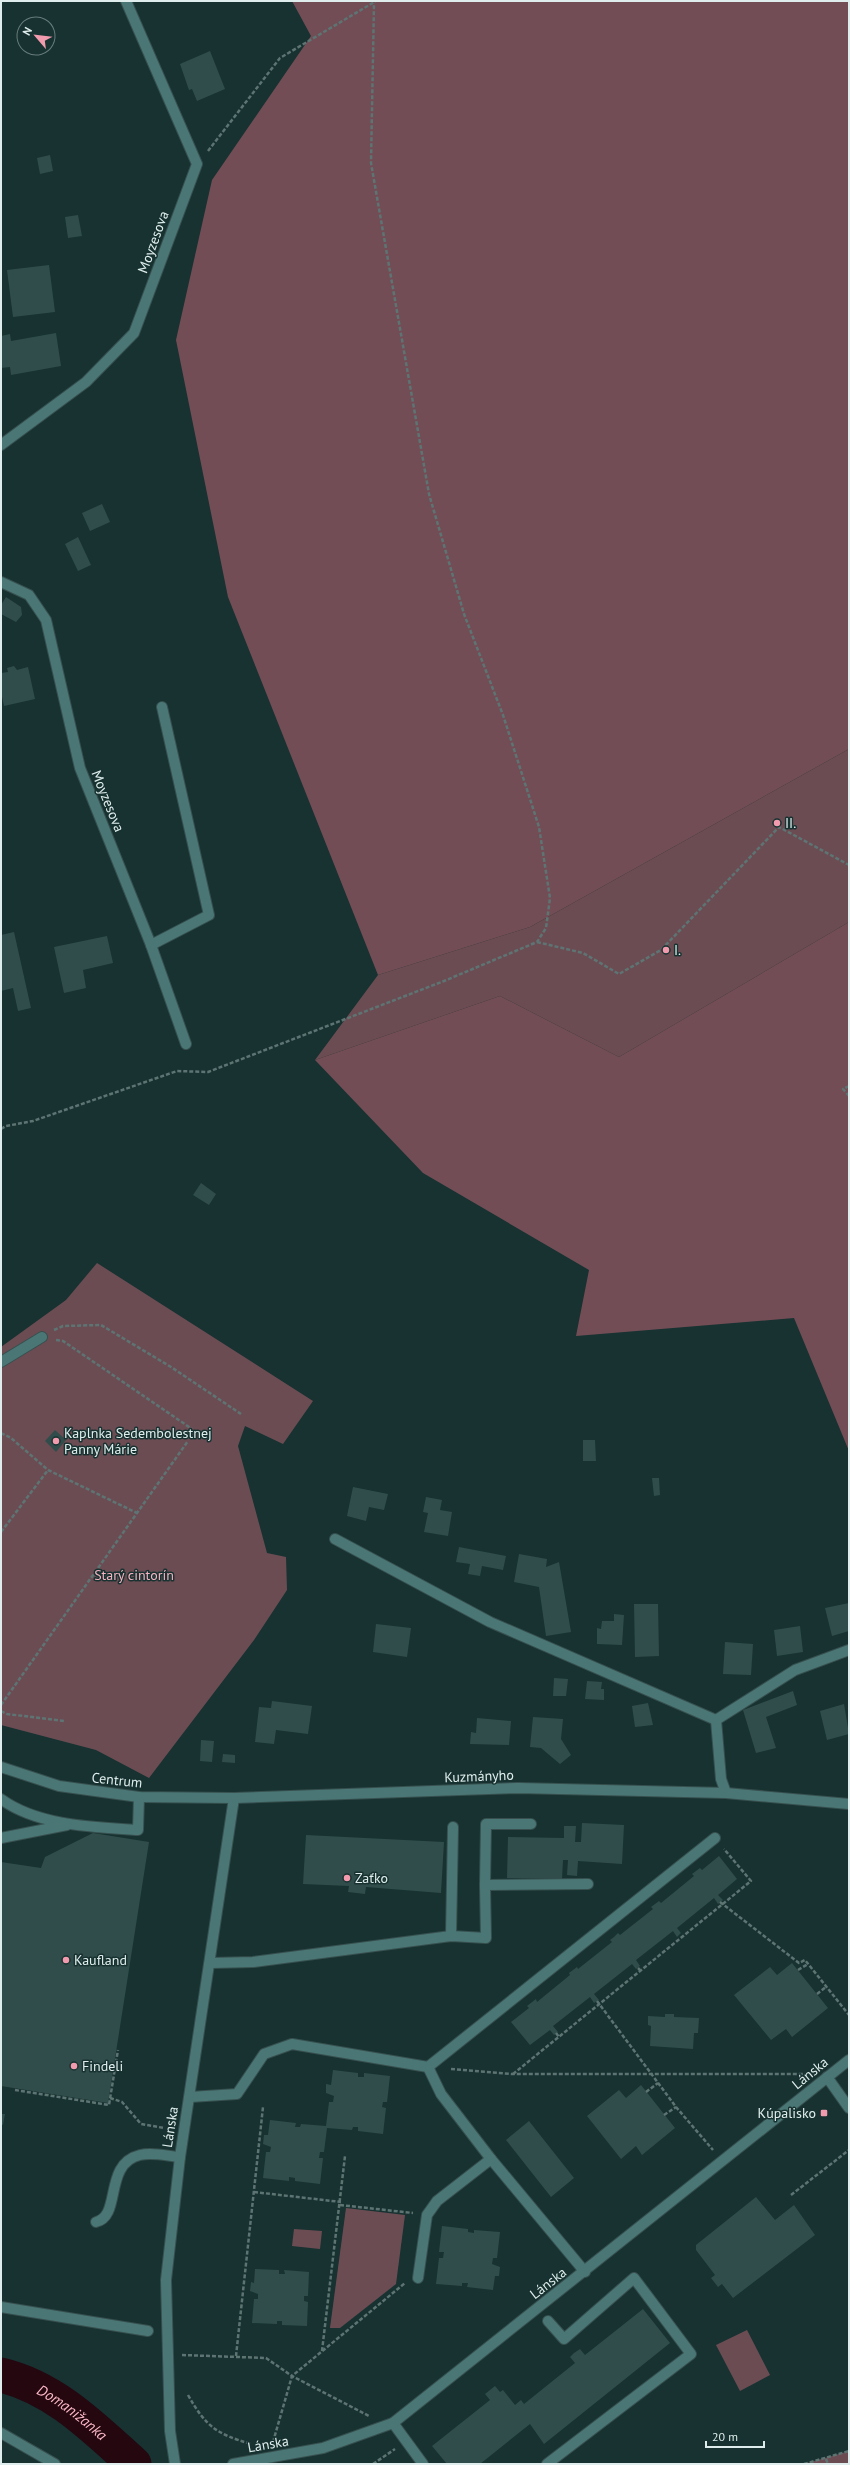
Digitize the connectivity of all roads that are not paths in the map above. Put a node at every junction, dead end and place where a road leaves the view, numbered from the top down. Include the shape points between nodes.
1 (126, 1) edge
2 (1, 445) edge
3 (1, 582) edge
4 (162, 707) dead end
5 (151, 945) junction
6 (186, 1044) dead end
7 (42, 1337) road end
8 (1, 1362) edge
9 (334, 1539) dead end
10 (849, 1650) edge
11 (716, 1720) junction
12 (1, 1767) edge
13 (726, 1793) junction
14 (139, 1798) junction
15 (234, 1798) junction
16 (1, 1799) edge
17 (849, 1804) edge
18 (531, 1824) dead end
19 (69, 1825) junction
20 (453, 1827) dead end
21 (1, 1838) edge
22 (715, 1838) road end
23 (588, 1884) dead end
24 (485, 1885) junction
25 (451, 1936) junction
26 (210, 1963) junction
27 (849, 2060) edge
28 (428, 2067) junction
29 (827, 2077) junction
30 (190, 2097) junction
31 (849, 2108) edge
32 (180, 2157) junction
33 (491, 2159) junction
34 (96, 2222) dead end
35 (585, 2272) junction
36 (418, 2278) road end
37 (1, 2307) edge
38 (548, 2321) dead end
39 (148, 2331) dead end
40 (393, 2423) junction
41 (1, 2433) edge
42 (55, 2464) edge
43 (175, 2464) edge
44 (233, 2464) edge
45 (423, 2464) edge
46 (547, 2464) edge

1 - 2 street, Moyzesova via 197,164 134,333 86,382
3 - 5 street, Moyzesova via 29,595 46,620 80,768
4 - 5 street via 210,915
5 - 6 street, Moyzesova
7 - 8 street
9 - 11 street via 490,1622
10 - 11 street via 795,1670
11 - 13 street via 721,1779
12 - 14 street, Centrum via 59,1786
13 - 15 street, Kuzmányho via 518,1788
13 - 17 street, Kuzmányho
14 - 15 street, Centrum
14 - 19 street via 138,1830
15 - 26 street, Lánska
16 - 19 street via 12,1807
18 - 24 street via 486,1824
19 - 21 street
20 - 25 street
22 - 28 street
23 - 24 street
24 - 25 street via 486,1938
25 - 26 street via 253,1962
26 - 30 street, Lánska
27 - 29 street, Lánska
28 - 30 street via 292,2044 264,2054 237,2094
28 - 33 street via 441,2094
29 - 31 street
29 - 35 street, Lánska
30 - 32 street, Lánska
32 - 34 street via 152,2154 139,2155 129,2160 116,2177 108,2214
32 - 43 street, Lánska via 166,2280 170,2431
33 - 35 street
33 - 36 street via 437,2201 427,2215
35 - 40 street, Lánska
37 - 39 street
38 - 46 street via 564,2339 634,2278 691,2354
40 - 44 street, Lánska via 323,2448
40 - 45 street
41 - 42 street

